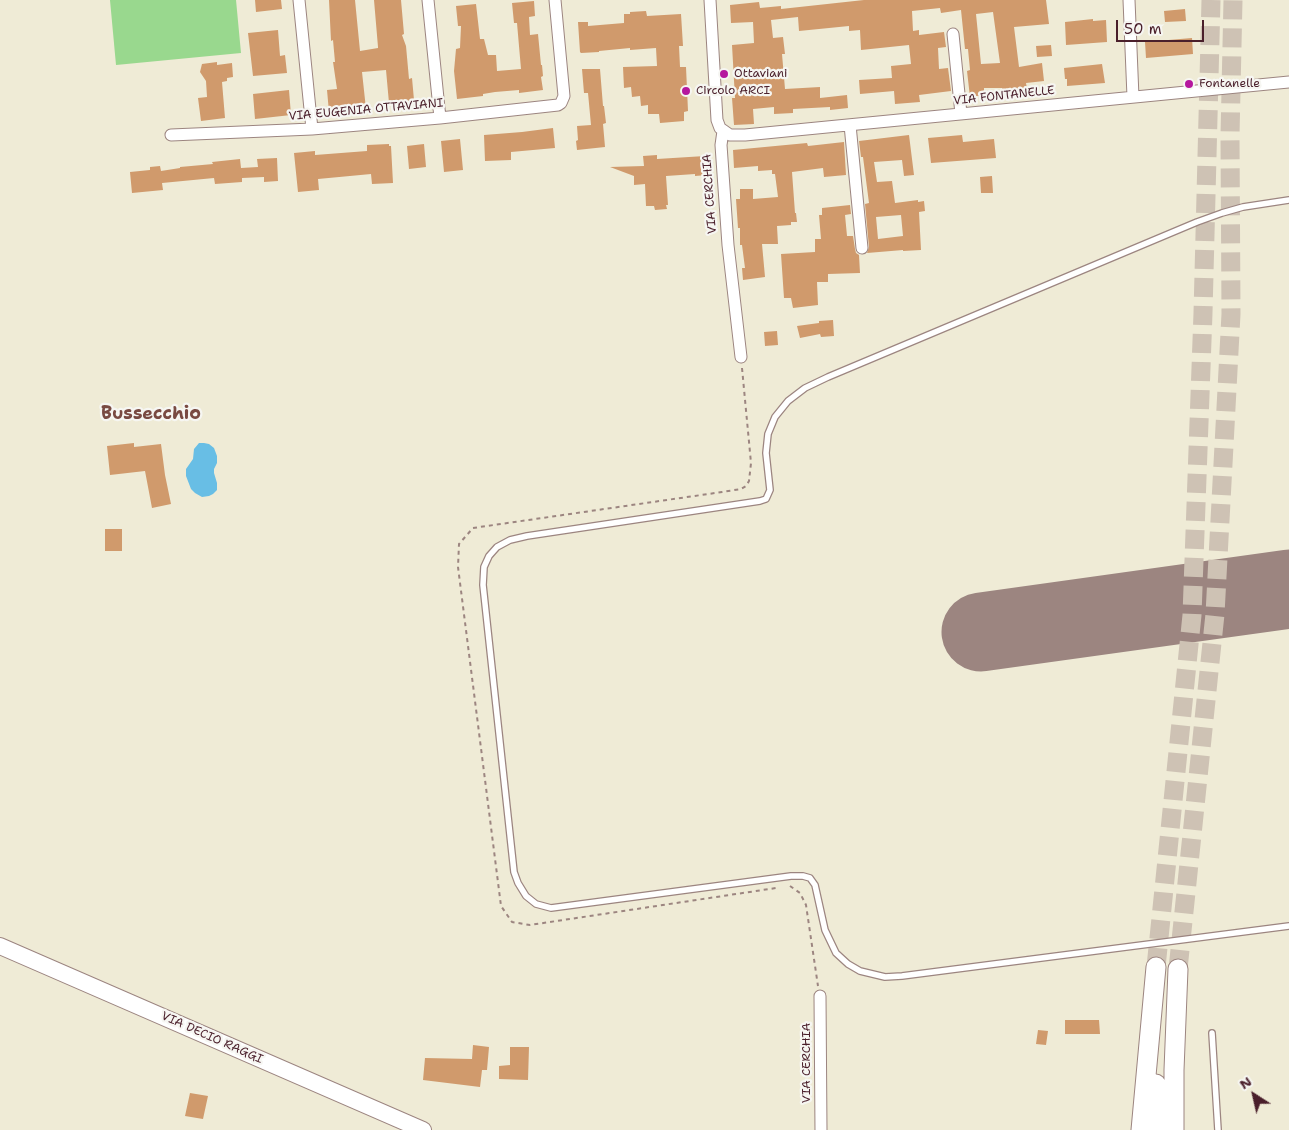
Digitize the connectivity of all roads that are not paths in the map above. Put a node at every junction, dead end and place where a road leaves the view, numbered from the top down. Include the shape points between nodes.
1 (299, 0) edge
2 (428, 0) edge
3 (555, 0) edge
4 (709, 0) edge
5 (1129, 0) edge
6 (953, 34) dead end
7 (1289, 82) edge
8 (1133, 97) junction
9 (961, 114) junction
10 (440, 118) junction
11 (850, 125) junction
12 (312, 129) junction
13 (723, 131) junction
14 (172, 135) dead end
15 (1289, 200) edge
16 (862, 248) dead end
17 (741, 357) road end
18 (1289, 926) edge
19 (0, 946) edge
20 (1156, 967) tunnel mouth
21 (1178, 969) tunnel mouth
22 (1154, 987) junction
23 (1176, 992) junction
24 (820, 996) road end
25 (1212, 1033) dead end
26 (423, 1130) edge
27 (821, 1130) edge
28 (1141, 1130) edge
29 (1157, 1130) edge
30 (1174, 1130) edge
31 (1187, 1130) edge
32 (1218, 1130) edge

1 - 12 street
2 - 10 street
3 - 10 street, VIA EUGENIA OTTAVIANI via 564,96 561,103
4 - 13 street, VIA CERCHIA via 717,120
5 - 8 street
6 - 9 street
7 - 8 street, VIA FONTANELLE
8 - 9 street, VIA FONTANELLE
9 - 11 street, VIA FONTANELLE
10 - 12 street, VIA EUGENIA OTTAVIANI
11 - 13 street, VIA FONTANELLE via 745,135
11 - 16 street
12 - 14 street, VIA EUGENIA OTTAVIANI
13 - 17 street, VIA CERCHIA via 720,145
15 - 18 lane via 1243,207 1197,222 805,388 788,401 768,434 766,453 770,490 766,499 760,502 510,540 489,556 484,567 483,585 514,872 526,896 536,904 551,908 803,876 810,878 815,885 825,930 836,953 860,971 886,977
19 - 26 main road, VIA DECIO RAGGI
20 - 22 highway
21 - 23 highway
22 - 28 highway
22 - 29 highway
23 - 30 highway
23 - 31 highway
24 - 27 street, VIA CERCHIA
25 - 32 lane

